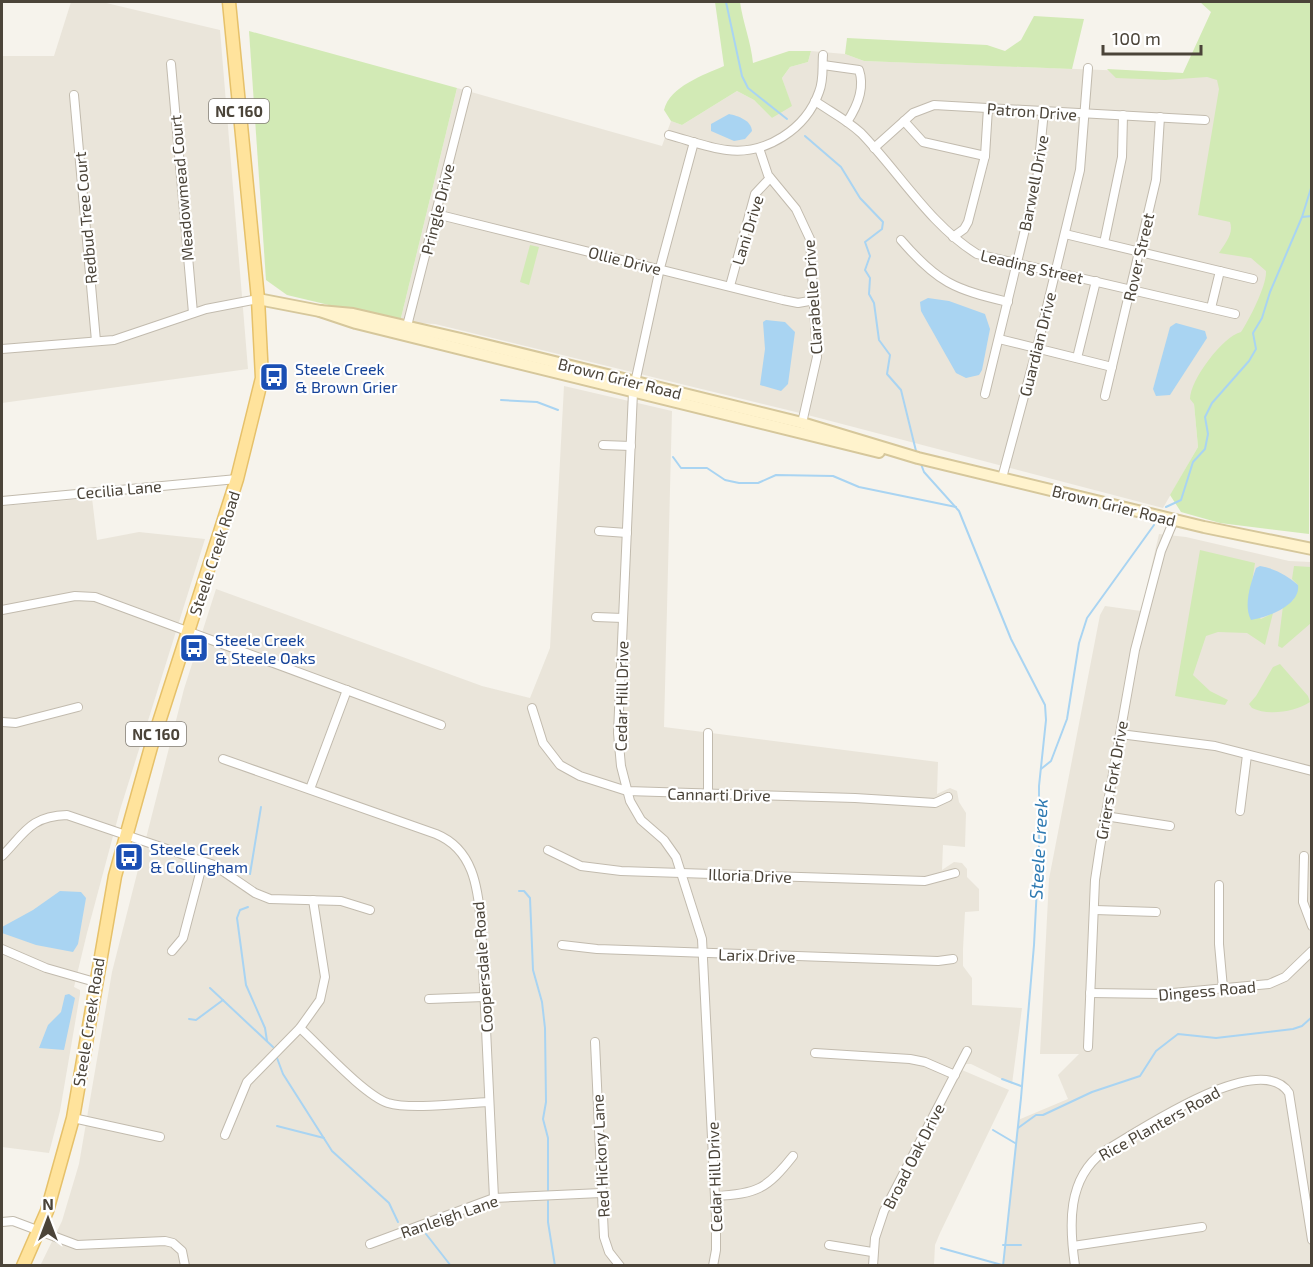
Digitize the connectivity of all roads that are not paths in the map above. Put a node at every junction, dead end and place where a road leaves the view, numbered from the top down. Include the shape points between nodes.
1 (228, 2) edge
2 (823, 55) dead end
3 (171, 64) dead end
4 (822, 66) junction
5 (1088, 68) dead end
6 (467, 91) dead end
7 (74, 95) dead end
8 (815, 101) junction
9 (988, 108) junction
10 (1044, 111) junction
11 (1084, 114) junction
12 (1123, 116) junction
13 (1160, 117) junction
14 (1206, 120) dead end
15 (904, 121) junction
16 (848, 122) junction
17 (669, 135) dead end
18 (694, 142) junction
19 (759, 148) junction
20 (874, 148) junction
21 (985, 156) junction
22 (770, 178) junction
23 (436, 214) junction
24 (1065, 234) junction
25 (953, 237) junction
26 (901, 240) dead end
27 (1104, 243) junction
28 (1140, 252) junction
29 (1017, 263) junction
30 (660, 268) junction
31 (1055, 271) junction
32 (1220, 271) junction
33 (1252, 279) dead end
34 (1096, 281) junction
35 (730, 286) junction
36 (1132, 288) junction
37 (258, 299) junction
38 (815, 300) junction
39 (1008, 302) junction
40 (1211, 308) junction
41 (320, 311) junction
42 (192, 313) junction
43 (1235, 314) dead end
44 (407, 326) junction
45 (999, 339) junction
46 (96, 341) junction
47 (1037, 348) junction
48 (2, 350) edge
49 (1077, 358) junction
50 (1112, 367) junction
51 (635, 387) junction
52 (985, 394) dead end
53 (1105, 396) dead end
54 (710, 411) junction
55 (802, 423) junction
56 (603, 446) dead end
57 (631, 446) junction
58 (918, 458) junction
59 (1002, 478) junction
60 (237, 479) junction
61 (2, 501) edge
62 (1174, 520) junction
63 (599, 531) dead end
64 (627, 533) junction
65 (1311, 549) edge
66 (2, 610) edge
67 (596, 617) dead end
68 (623, 618) junction
69 (189, 630) junction
70 (347, 690) junction
71 (78, 707) dead end
72 (532, 708) dead end
73 (2, 722) edge
74 (441, 725) dead end
75 (708, 733) dead end
76 (1119, 734) junction
77 (1247, 755) junction
78 (223, 759) dead end
79 (1311, 771) edge
80 (310, 789) junction
81 (627, 791) junction
82 (708, 795) junction
83 (948, 797) dead end
84 (1240, 811) dead end
85 (1105, 816) junction
86 (1170, 826) dead end
87 (125, 837) junction
88 (548, 850) dead end
89 (2, 856) edge
90 (1304, 856) dead end
91 (203, 862) junction
92 (681, 873) junction
93 (955, 873) dead end
94 (1219, 885) dead end
95 (313, 900) junction
96 (370, 910) dead end
97 (1095, 910) junction
98 (1156, 912) dead end
99 (1311, 926) edge
100 (562, 945) dead end
101 (2, 949) edge
102 (172, 951) dead end
103 (1311, 951) edge
104 (704, 953) junction
105 (953, 959) dead end
106 (95, 982) junction
107 (1223, 988) junction
108 (1090, 993) junction
109 (484, 997) junction
110 (429, 999) dead end
111 (300, 1028) junction
112 (595, 1042) dead end
113 (1088, 1047) dead end
114 (967, 1051) dead end
115 (815, 1053) dead end
116 (955, 1075) junction
117 (489, 1102) junction
118 (73, 1118) junction
119 (225, 1135) dead end
120 (160, 1137) dead end
121 (793, 1156) dead end
122 (601, 1193) junction
123 (715, 1196) junction
124 (494, 1198) junction
125 (2, 1222) edge
126 (1202, 1227) dead end
127 (39, 1230) junction
128 (1311, 1240) edge
129 (370, 1244) dead end
130 (829, 1245) dead end
131 (1073, 1246) junction
132 (872, 1252) junction
133 (23, 1266) edge
134 (185, 1266) edge
135 (620, 1266) edge
136 (713, 1266) edge
137 (873, 1266) edge
138 (1075, 1266) edge

1 - 37 main road, Steele Creek Road / NC 160
2 - 4 street
3 - 42 street, Meadowmead Court
4 - 8 street via 822,83
4 - 16 street via 859,70 862,78 857,106
5 - 11 street, Guardian Drive
6 - 23 street, Pringle Drive
7 - 46 street, Redbud Tree Court
8 - 16 street, Leading Street
8 - 19 street via 788,133
9 - 10 street, Patron Drive
9 - 15 street, Patron Drive via 934,105
9 - 21 street
10 - 11 street, Patron Drive
10 - 29 street, Barwell Drive via 1037,180
11 - 12 street, Patron Drive
11 - 24 street, Guardian Drive via 1080,170
12 - 13 street, Patron Drive
12 - 27 street via 1121,166
13 - 14 street, Patron Drive
13 - 28 street, Rover Street via 1159,160
15 - 20 street, Patron Drive
15 - 21 street via 923,142
16 - 20 street, Leading Street
17 - 18 street
18 - 19 street via 729,150
18 - 30 street, Cedar Hill Drive
19 - 22 street, Clarabelle Drive
20 - 25 street, Leading Street
21 - 25 street via 968,222
22 - 35 street, Lani Drive via 755,194
22 - 38 street, Clarabelle Drive via 796,209 807,231
23 - 30 street, Ollie Drive
23 - 44 street, Pringle Drive
24 - 27 street
24 - 31 street, Guardian Drive
25 - 29 street, Leading Street via 977,254
26 - 39 street via 942,281 969,293
27 - 28 street
28 - 32 street
28 - 36 street, Rover Street
29 - 31 street, Leading Street
29 - 39 street, Barwell Drive
30 - 35 street, Ollie Drive
30 - 51 street, Cedar Hill Drive
31 - 34 street, Leading Street
31 - 47 street, Guardian Drive
32 - 33 street
32 - 40 street
34 - 36 street, Leading Street
34 - 49 street
35 - 38 street, Ollie Drive via 790,302
36 - 40 street, Leading Street
36 - 50 street, Rover Street
37 - 41 main road, Brown Grier Road
37 - 42 street, Brown Grier Road
37 - 60 main road, Steele Creek Road / NC 160 via 262,378
38 - 55 street, Clarabelle Drive via 817,357
39 - 45 street, Barwell Drive
40 - 43 street, Leading Street
41 - 44 main road, Brown Grier Road
41 - 51 main road, Brown Grier Road via 356,323
42 - 46 street, Brown Grier Road via 114,340
44 - 51 main road, Brown Grier Road
45 - 47 street
45 - 52 street, Barwell Drive
46 - 48 street, Brown Grier Road
47 - 49 street
47 - 59 street, Guardian Drive
49 - 50 street
50 - 53 street, Rover Street
51 - 54 main road, Brown Grier Road
51 - 55 main road, Brown Grier Road
51 - 57 street, Cedar Hill Drive
54 - 55 main road via 727,410 789,426
54 - 58 main road, Brown Grier Road
55 - 58 main road, Brown Grier Road
56 - 57 street
57 - 64 street, Cedar Hill Drive
58 - 59 main road, Brown Grier Road
59 - 62 main road, Brown Grier Road
60 - 61 street, Cecilia Lane
60 - 69 main road, Steele Creek Road / NC 160
62 - 65 main road, Brown Grier Road
62 - 76 street, Griers Fork Drive via 1161,551
63 - 64 street
64 - 68 street, Cedar Hill Drive
66 - 69 street via 75,596 95,597
67 - 68 street
68 - 81 street, Cedar Hill Drive via 618,745
69 - 70 street
69 - 87 main road, Steele Creek Road / NC 160
70 - 74 street
70 - 80 street
71 - 73 street via 16,723
72 - 81 street, Cannarti Drive via 543,742 560,765 580,776
75 - 82 street
76 - 77 street via 1215,746
76 - 85 street, Griers Fork Drive
77 - 79 street
77 - 84 street
78 - 80 street, Coopersdale Road
80 - 109 street, Coopersdale Road via 436,834 463,853 479,900
81 - 82 street, Cannarti Drive
81 - 92 street, Cedar Hill Drive via 641,820 671,849
82 - 83 street, Cannarti Drive via 935,803
85 - 86 street
85 - 97 street, Griers Fork Drive
87 - 89 street via 77,817 48,816 23,831
87 - 91 street
87 - 106 main road, Steele Creek Road / NC 160 via 107,909
88 - 92 street, Illoria Drive via 571,863 598,870
90 - 99 street via 1303,902
91 - 95 street via 227,872 261,896
91 - 102 street via 183,938
92 - 93 street, Illoria Drive via 925,881
92 - 104 street, Cedar Hill Drive
94 - 107 street
95 - 96 street via 341,901
95 - 111 street via 324,985 320,1000
97 - 98 street
97 - 108 street, Griers Fork Drive
100 - 104 street, Larix Drive via 597,950
101 - 106 street
103 - 107 street, Dingess Road via 1277,981
104 - 105 street, Larix Drive
104 - 123 street, Cedar Hill Drive
106 - 118 main road, Steele Creek Road / NC 160
107 - 108 street, Dingess Road via 1162,994
108 - 113 street, Griers Fork Drive
109 - 110 street
109 - 117 street, Coopersdale Road
111 - 117 street via 385,1102
111 - 119 street via 247,1082
112 - 122 street, Red Hickory Lane
114 - 116 street, Broad Oak Drive
115 - 116 street via 918,1061
116 - 132 street, Broad Oak Drive via 884,1211
117 - 124 street, Coopersdale Road
118 - 120 street
118 - 127 main road, Steele Creek Road / NC 160
121 - 123 street via 761,1189
122 - 124 street, Ranleigh Lane
122 - 135 street, Red Hickory Lane via 606,1246
123 - 136 street, Cedar Hill Drive
124 - 129 street, Ranleigh Lane
125 - 127 street via 13,1221
126 - 131 street
127 - 133 main road, Steele Creek Road / NC 160
127 - 134 street via 82,1246 169,1242 182,1251
128 - 131 street, Rice Planters Road via 1291,1099 1278,1082 1262,1080 1207,1093 1096,1158 1076,1186
130 - 132 street
131 - 138 street, Rice Planters Road
132 - 137 street, Broad Oak Drive

